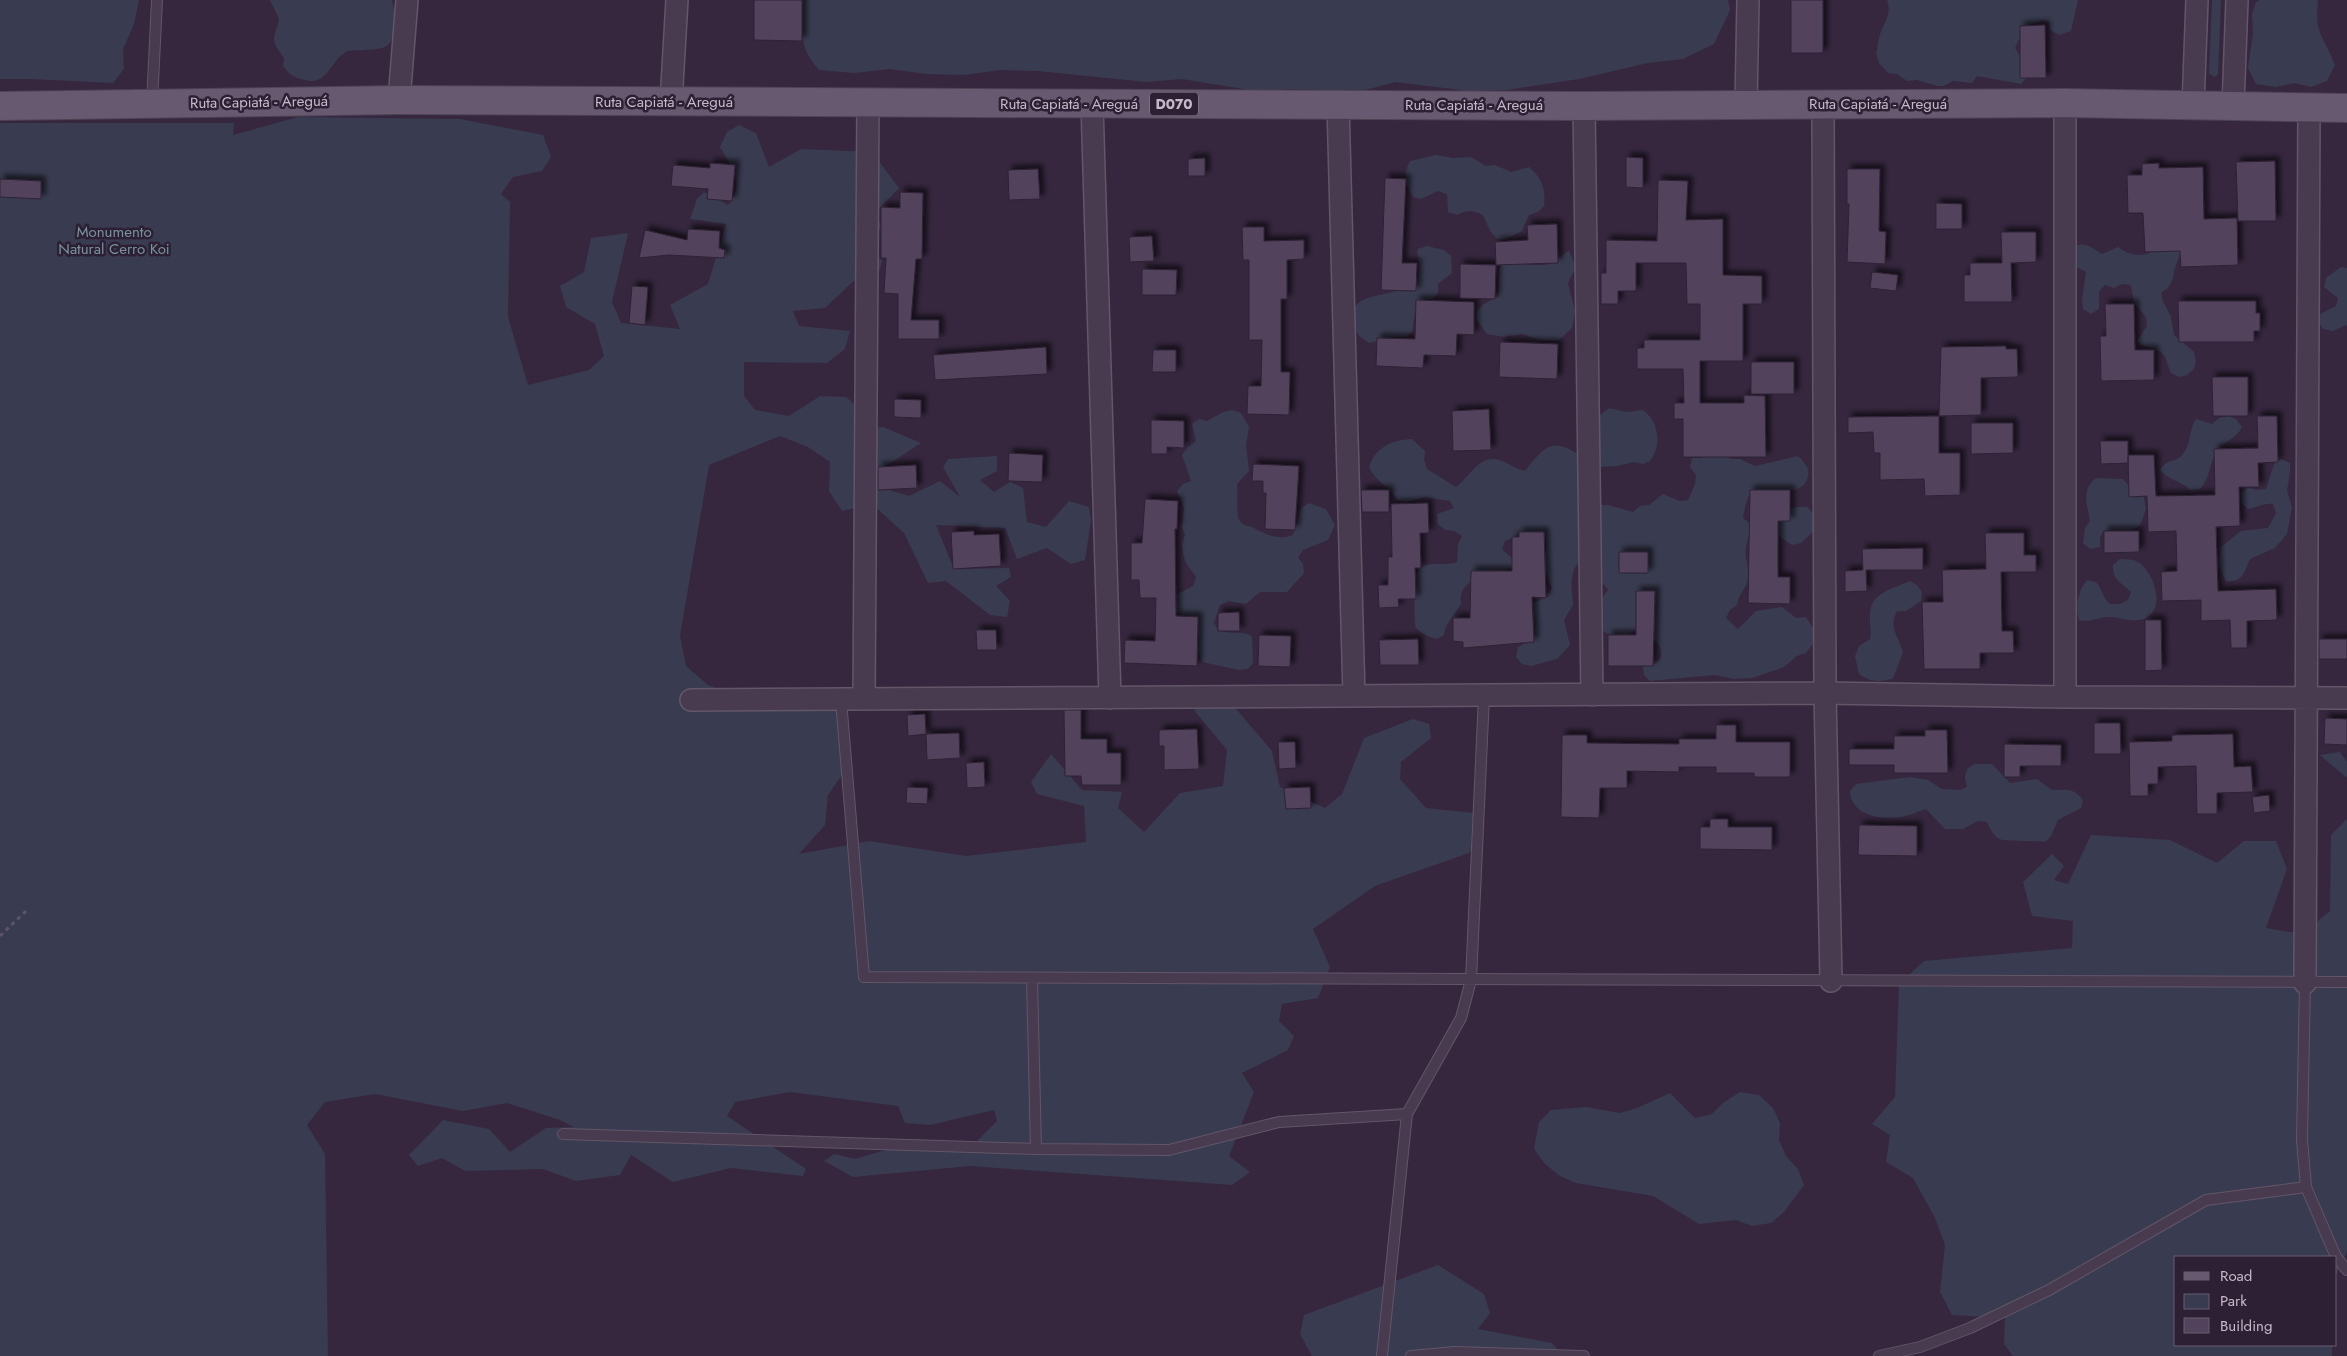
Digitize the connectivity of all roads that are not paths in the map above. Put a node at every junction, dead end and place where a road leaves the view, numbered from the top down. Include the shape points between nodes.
1 (158, 0) edge
2 (407, 0) edge
3 (677, 0) edge
4 (1748, 0) edge
5 (2197, 0) edge
6 (2237, 0) edge
7 (399, 100) junction
8 (671, 102) junction
9 (152, 103) junction
10 (2066, 103) junction
11 (868, 104) junction
12 (1092, 104) junction
13 (1338, 104) junction
14 (1746, 105) junction
15 (1822, 105) junction
16 (0, 106) edge
17 (1584, 106) junction
18 (2193, 106) junction
19 (2233, 106) junction
20 (2309, 108) junction
21 (2347, 108) edge
22 (1825, 693) junction
23 (1592, 695) junction
24 (1354, 696) junction
25 (1484, 696) junction
26 (2065, 697) junction
27 (2306, 697) junction
28 (1110, 698) junction
29 (2347, 698) edge
30 (864, 699) junction
31 (691, 700) dead end
32 (841, 700) junction
33 (1032, 978) junction
34 (1471, 980) junction
35 (1832, 981) junction
36 (2347, 982) edge
37 (2305, 983) junction
38 (1407, 1114) junction
39 (563, 1134) dead end
40 (1036, 1149) junction
41 (2306, 1187) junction
42 (2336, 1256) edge
43 (2337, 1258) edge
44 (2347, 1270) edge
45 (1382, 1356) edge
46 (1411, 1356) edge
47 (1584, 1356) edge
48 (1880, 1356) edge

1 - 9 lane
2 - 7 street
3 - 8 street
4 - 14 street
5 - 18 street
6 - 19 street
7 - 8 main road, Ruta Capiatá - Areguá / D070
7 - 9 main road, Ruta Capiatá - Areguá / D070
8 - 11 main road, Ruta Capiatá - Areguá / D070
9 - 16 main road, Ruta Capiatá - Areguá / D070
10 - 15 main road, Ruta Capiatá - Areguá / D070
10 - 18 main road, Ruta Capiatá - Areguá / D070
10 - 26 street
11 - 12 main road, Ruta Capiatá - Areguá / D070
11 - 30 street
12 - 13 main road, Ruta Capiatá - Areguá / D070
12 - 28 street
13 - 17 main road, Ruta Capiatá - Areguá / D070
13 - 24 street
14 - 15 main road, Ruta Capiatá - Areguá / D070
14 - 17 main road, Ruta Capiatá - Areguá / D070
15 - 22 street
17 - 23 street
18 - 19 main road, Ruta Capiatá - Areguá / D070
19 - 20 main road, Ruta Capiatá - Areguá / D070
20 - 21 main road, Ruta Capiatá - Areguá / D070
20 - 27 street
22 - 23 street
22 - 26 street
22 - 35 street
23 - 25 street
24 - 25 street
24 - 28 street
25 - 34 lane
26 - 27 street
27 - 29 street
27 - 37 street
28 - 30 street
30 - 32 street
31 - 32 street
32 - 33 lane via 864,977
33 - 34 lane
33 - 40 lane
34 - 35 lane
34 - 38 lane via 1461,1018
35 - 37 lane
36 - 37 lane
37 - 41 lane via 2302,1140
38 - 40 lane via 1279,1122 1169,1150
38 - 45 lane
39 - 40 lane
41 - 42 lane
41 - 48 lane via 2206,1200 2048,1290 1970,1328 1920,1348
43 - 44 lane
46 - 47 lane via 1455,1352

